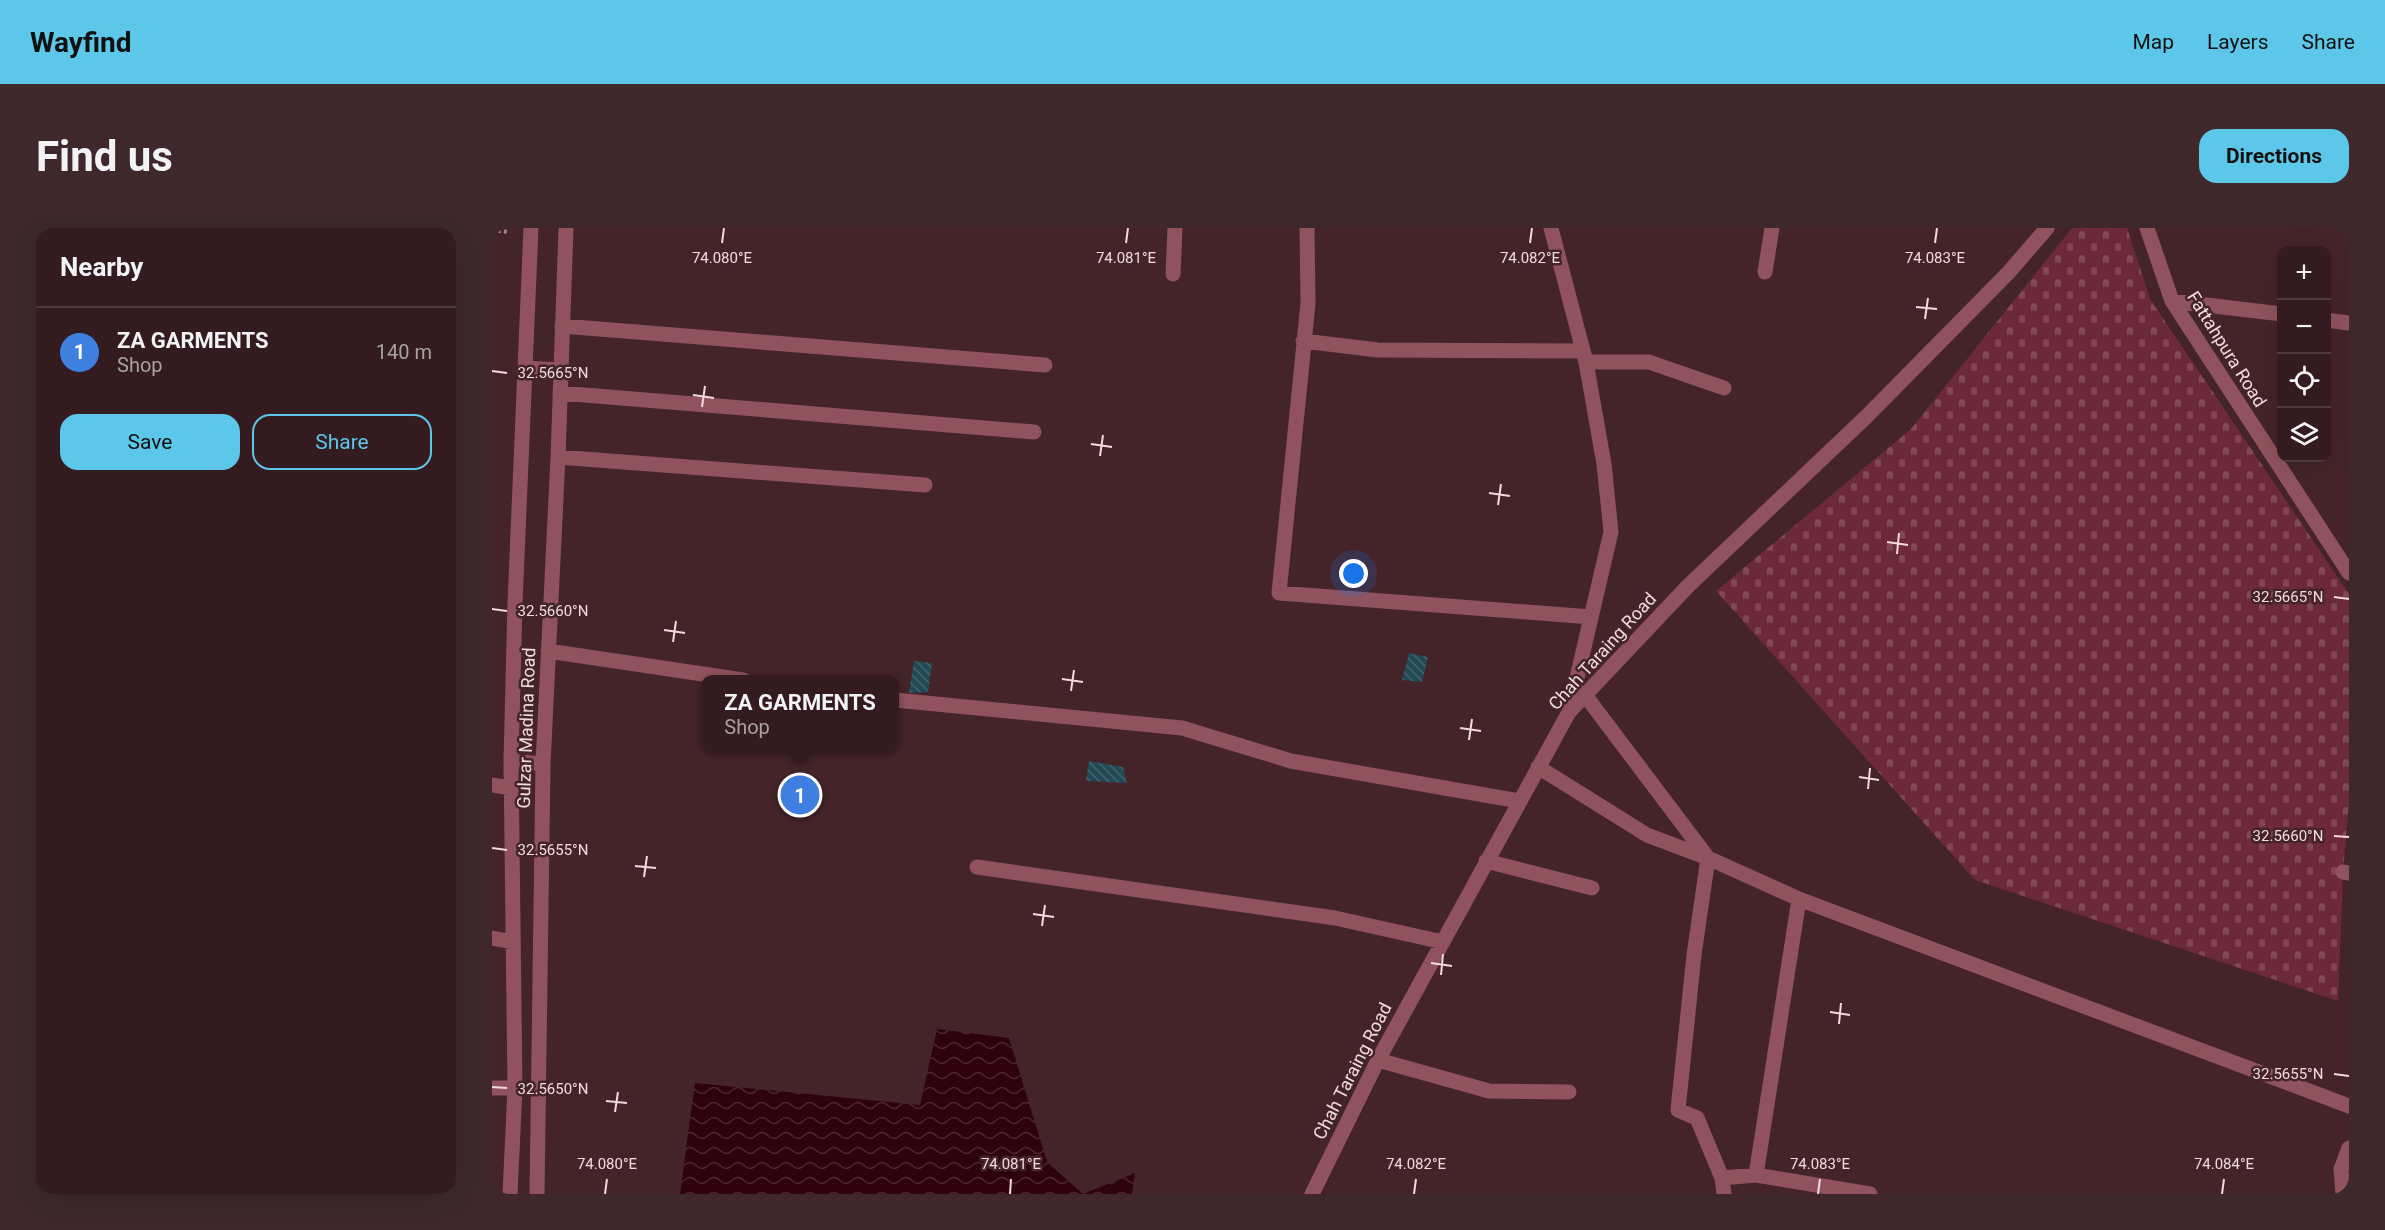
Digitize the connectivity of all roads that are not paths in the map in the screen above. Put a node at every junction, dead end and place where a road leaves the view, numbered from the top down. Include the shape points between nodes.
1 (531, 228) edge
2 (566, 228) edge
3 (1175, 228) edge
4 (1308, 228) edge
5 (1551, 228) edge
6 (1772, 228) edge
7 (2047, 228) edge
8 (2147, 228) edge
9 (1765, 272) dead end
10 (1173, 274) dead end
11 (2172, 301) junction
12 (2277, 313) edge
13 (2331, 321) edge
14 (2349, 323) edge
15 (562, 326) junction
16 (1304, 340) junction
17 (1584, 357) junction
18 (1045, 365) dead end
19 (525, 368) junction
20 (561, 370) junction
21 (1724, 388) dead end
22 (560, 393) junction
23 (1034, 432) dead end
24 (558, 457) junction
25 (925, 485) dead end
26 (2349, 573) edge
27 (1591, 617) junction
28 (548, 651) junction
29 (709, 675) edge
30 (1585, 695) junction
31 (899, 700) edge
32 (1569, 712) junction
33 (512, 761) junction
34 (543, 764) junction
35 (1539, 767) junction
36 (492, 785) edge
37 (511, 788) junction
38 (1519, 801) junction
39 (1708, 858) junction
40 (1486, 861) junction
41 (977, 867) dead end
42 (1592, 888) dead end
43 (1799, 899) junction
44 (492, 938) edge
45 (513, 942) junction
46 (1443, 942) junction
47 (1378, 1060) junction
48 (492, 1088) edge
49 (515, 1089) junction
50 (1569, 1092) dead end
51 (2349, 1106) edge
52 (2349, 1148) edge
53 (2345, 1170) edge
54 (1756, 1176) junction
55 (1722, 1178) junction
56 (510, 1194) edge
57 (537, 1194) edge
58 (1312, 1194) edge
59 (1724, 1194) edge
60 (1870, 1194) edge
61 (2343, 1194) edge

1 - 19 street, Gulzar Madina Road
2 - 15 street, Gulzar Madina Road
3 - 10 street
4 - 16 street
5 - 17 street
6 - 9 street
7 - 30 street, Chah Taraing Road via 1867,416 1688,586
8 - 11 street, Fattahpura Road
11 - 12 street
11 - 26 street, Fattahpura Road
13 - 14 street
15 - 18 street
15 - 20 street, Gulzar Madina Road
16 - 17 street via 1378,350
16 - 27 street via 1279,593
17 - 21 street via 1649,362
17 - 27 street via 1604,464 1611,532
19 - 20 street
19 - 33 street, Gulzar Madina Road
20 - 22 street, Gulzar Madina Road
22 - 23 street
22 - 24 street, Gulzar Madina Road
24 - 25 street
24 - 28 street, Gulzar Madina Road
27 - 32 street
28 - 29 street
28 - 34 street, Gulzar Madina Road
30 - 32 street, Chah Taraing Road
30 - 39 street
31 - 38 street via 1182,728 1291,761
32 - 35 street, Chah Taraing Road
33 - 34 street
33 - 37 street, Gulzar Madina Road
34 - 57 street, Gulzar Madina Road
35 - 38 street, Chah Taraing Road
35 - 39 street via 1647,835
36 - 37 street
37 - 45 street, Gulzar Madina Road
38 - 40 street, Chah Taraing Road
39 - 43 street
39 - 55 street via 1678,1110 1697,1118
40 - 42 street
40 - 46 street, Chah Taraing Road
41 - 46 street via 1335,918
43 - 51 street
43 - 54 street
44 - 45 street
45 - 49 street, Gulzar Madina Road
46 - 47 street, Chah Taraing Road
47 - 50 street via 1489,1091
47 - 58 street, Chah Taraing Road
48 - 49 street
49 - 56 street, Gulzar Madina Road
52 - 53 street
53 - 61 street
54 - 55 street
54 - 60 street
55 - 59 street

